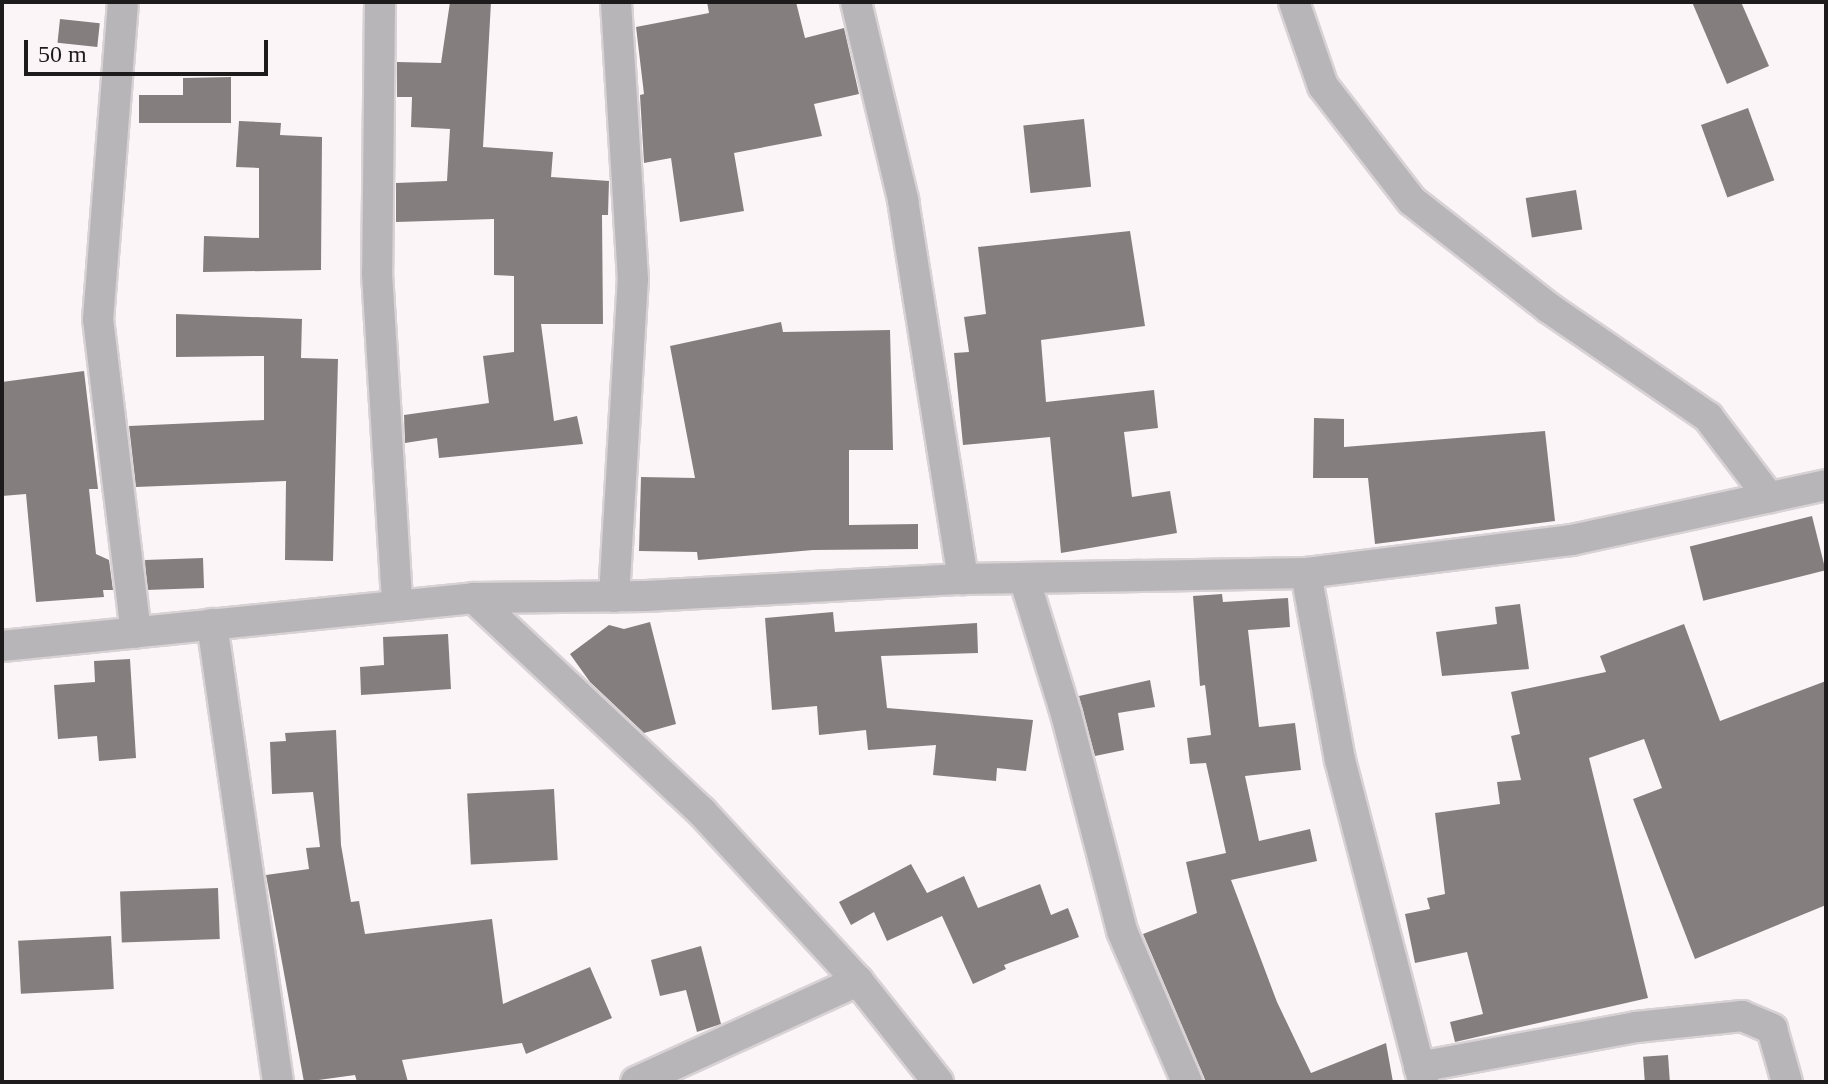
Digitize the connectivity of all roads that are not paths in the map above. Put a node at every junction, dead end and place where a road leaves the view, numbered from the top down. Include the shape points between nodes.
1 (123, 2) edge
2 (380, 2) edge
3 (616, 2) edge
4 (856, 2) edge
5 (1294, 2) edge
6 (1826, 485) edge
7 (1769, 497) junction
8 (1306, 573) junction
9 (963, 579) junction
10 (1025, 581) junction
11 (614, 597) junction
12 (474, 598) junction
13 (397, 603) junction
14 (212, 624) junction
15 (136, 633) junction
16 (2, 646) edge
17 (858, 981) junction
18 (1421, 1074) edge
19 (278, 1082) edge
20 (636, 1082) edge
21 (938, 1082) edge
22 (1187, 1082) edge
23 (1787, 1082) edge

1 - 15 street via 98,319
2 - 13 street via 377,273
3 - 11 street via 633,280
4 - 9 street via 903,200
5 - 7 street via 1323,86 1412,201 1549,308 1708,417
6 - 7 street
7 - 8 street via 1572,540
8 - 10 street
8 - 18 street via 1340,760
9 - 10 street
9 - 11 street
10 - 22 street via 1122,931
11 - 12 street
12 - 13 street
12 - 17 street via 702,812
13 - 14 street
14 - 15 street
14 - 19 street
15 - 16 street
17 - 20 street
17 - 21 street
18 - 23 street via 1636,1027 1742,1016 1772,1029

